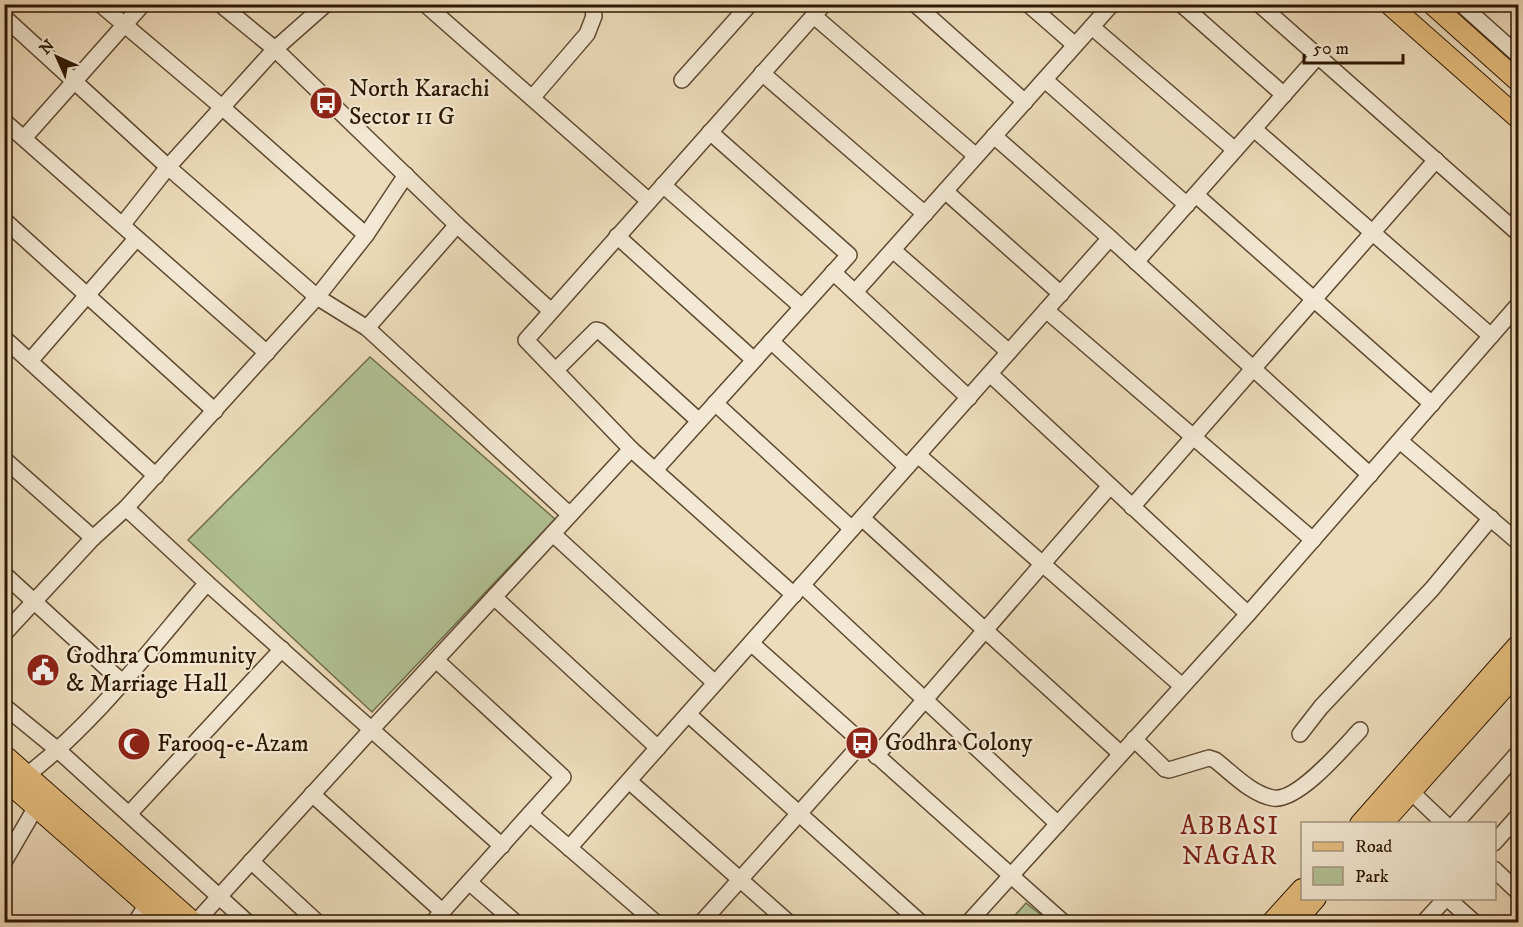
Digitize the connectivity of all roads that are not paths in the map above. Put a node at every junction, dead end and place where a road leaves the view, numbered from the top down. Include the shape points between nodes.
1 (100, 4) edge
2 (143, 4) edge
3 (220, 4) edge
4 (326, 4) edge
5 (424, 4) edge
6 (592, 4) edge
7 (750, 4) edge
8 (915, 4) edge
9 (1028, 4) edge
10 (1112, 4) edge
11 (1181, 4) edge
12 (1259, 4) edge
13 (1389, 4) edge
14 (1432, 4) edge
15 (1461, 4) edge
16 (819, 10) edge
17 (4, 17) edge
18 (124, 26) junction
19 (1092, 27) junction
20 (1075, 45) junction
21 (275, 50) junction
22 (1318, 56) junction
23 (1518, 56) edge
24 (762, 73) junction
25 (75, 80) junction
26 (682, 80) dead end
27 (1045, 80) junction
28 (1518, 81) edge
29 (1284, 94) junction
30 (532, 98) junction
31 (1025, 102) junction
32 (223, 108) junction
33 (1518, 118) edge
34 (4, 121) edge
35 (1254, 129) junction
36 (710, 132) junction
37 (994, 136) junction
38 (24, 138) junction
39 (1235, 150) junction
40 (976, 156) junction
41 (1436, 160) junction
42 (168, 167) junction
43 (406, 175) junction
44 (663, 185) junction
45 (945, 191) junction
46 (1191, 200) junction
47 (649, 201) junction
48 (925, 214) junction
49 (4, 220) edge
50 (123, 224) junction
51 (457, 225) junction
52 (1372, 232) junction
53 (1518, 233) edge
54 (366, 234) junction
55 (617, 236) junction
56 (1110, 238) junction
57 (136, 239) junction
58 (893, 250) junction
59 (1136, 262) junction
60 (833, 272) junction
61 (855, 292) junction
62 (1061, 294) junction
63 (89, 295) junction
64 (317, 297) junction
65 (1314, 299) junction
66 (1518, 305) edge
67 (802, 307) junction
68 (1046, 310) junction
69 (551, 311) junction
70 (367, 328) junction
71 (1491, 336) junction
72 (4, 338) edge
73 (771, 341) junction
74 (1009, 352) junction
75 (267, 353) junction
76 (754, 360) junction
77 (30, 361) junction
78 (1253, 368) junction
79 (556, 370) junction
80 (990, 374) junction
81 (969, 398) junction
82 (715, 403) junction
83 (1432, 404) junction
84 (215, 411) junction
85 (699, 421) junction
86 (1193, 437) junction
87 (1400, 441) junction
88 (631, 449) junction
89 (918, 455) junction
90 (4, 459) edge
91 (908, 467) junction
92 (655, 470) junction
93 (1370, 475) junction
94 (156, 476) junction
95 (1110, 486) junction
96 (1132, 507) junction
97 (126, 508) junction
98 (570, 515) junction
99 (1491, 518) junction
100 (857, 524) junction
101 (553, 534) junction
102 (93, 538) junction
103 (1313, 540) junction
104 (1518, 542) edge
105 (1043, 564) junction
106 (4, 574) edge
107 (207, 583) junction
108 (798, 590) junction
109 (495, 597) junction
110 (35, 601) junction
111 (1248, 614) junction
112 (985, 631) junction
113 (4, 634) edge
114 (750, 644) junction
115 (1518, 645) edge
116 (282, 649) junction
117 (436, 660) junction
118 (1518, 672) edge
119 (122, 682) junction
120 (716, 683) junction
121 (1182, 686) junction
122 (925, 700) junction
123 (4, 706) edge
124 (687, 714) junction
125 (371, 729) junction
126 (1360, 730) dead end
127 (1300, 734) dead end
128 (1134, 739) junction
129 (862, 743) junction
130 (658, 748) junction
131 (59, 751) junction
132 (1518, 753) edge
133 (1121, 754) junction
134 (4, 755) edge
135 (876, 756) junction
136 (27, 775) junction
137 (4, 779) edge
138 (628, 780) junction
139 (1405, 786) junction
140 (312, 794) junction
141 (36, 807) junction
142 (129, 814) junction
143 (530, 814) junction
144 (799, 814) junction
145 (1517, 820) edge
146 (1363, 822) edge
147 (1383, 822) edge
148 (1443, 822) edge
149 (1457, 822) edge
150 (1058, 824) junction
151 (1496, 841) edge
152 (502, 846) junction
153 (569, 848) junction
154 (251, 861) junction
155 (4, 862) edge
156 (1496, 871) edge
157 (1011, 876) junction
158 (740, 880) junction
159 (469, 882) junction
160 (1301, 890) edge
161 (1518, 892) edge
162 (219, 897) junction
163 (1314, 900) edge
164 (1445, 900) edge
165 (1449, 900) edge
166 (147, 904) junction
167 (438, 917) edge
168 (135, 922) edge
169 (167, 922) edge
170 (195, 922) edge
171 (247, 922) edge
172 (317, 922) edge
173 (515, 922) edge
174 (655, 922) edge
175 (702, 922) edge
176 (788, 922) edge
177 (920, 922) edge
178 (969, 922) edge
179 (1063, 922) edge
180 (1272, 922) edge
181 (1295, 922) edge
182 (1424, 922) edge
183 (1474, 922) edge

1 - 18 street
2 - 18 street
3 - 21 street
4 - 21 street
5 - 30 street
6 - 30 street via 594,16 587,34
7 - 26 street
8 - 31 street
9 - 20 street
10 - 19 street
11 - 29 street
12 - 22 street
13 - 33 main road
14 - 28 main road
15 - 23 street
16 - 24 street
16 - 40 street
17 - 25 street
18 - 25 street
18 - 32 street
19 - 20 street
19 - 39 street
20 - 27 street
21 - 32 street
21 - 43 street
22 - 29 street
22 - 41 street
24 - 36 street
24 - 48 street
25 - 38 street
25 - 42 street
27 - 31 street
27 - 46 street
29 - 35 street
30 - 47 street
31 - 37 street
32 - 42 street
32 - 54 street
34 - 38 street
35 - 39 street
35 - 52 street
36 - 44 street
36 - 60 street via 849,255
37 - 40 street
37 - 56 street
38 - 50 street
39 - 46 street
40 - 45 street
41 - 52 street
41 - 53 street
42 - 50 street
42 - 64 street
43 - 51 street
43 - 54 street
44 - 47 street
44 - 67 street
45 - 48 street
45 - 62 street
46 - 59 street
46 - 65 street
47 - 55 street
48 - 58 street
49 - 63 street
50 - 57 street
51 - 69 street
51 - 70 street
52 - 65 street
52 - 71 street
54 - 64 street
55 - 69 street
55 - 76 street
56 - 59 street
56 - 62 street
57 - 63 street
57 - 75 street
58 - 61 street
58 - 74 street
59 - 78 street
60 - 61 street
60 - 67 street
61 - 81 street
62 - 68 street
63 - 77 street
63 - 84 street
64 - 70 street
64 - 75 street
65 - 78 street
65 - 83 street
66 - 71 street
67 - 73 street
68 - 74 street
68 - 86 street
69 - 79 street via 526,340
70 - 98 street
71 - 83 street
72 - 77 street
73 - 76 street
73 - 91 street
74 - 80 street
75 - 84 street
76 - 82 street
77 - 94 street
78 - 86 street
78 - 93 street
79 - 85 street via 596,330 600,331
79 - 88 street
80 - 81 street
80 - 95 street
81 - 89 street
82 - 85 street
82 - 100 street
83 - 87 street
84 - 94 street
85 - 92 street
86 - 96 street
86 - 103 street
87 - 93 street
87 - 99 street
88 - 92 street
88 - 98 street
89 - 91 street
89 - 105 street
90 - 102 street
91 - 100 street
92 - 108 street
93 - 103 street
94 - 97 street
95 - 96 street
95 - 105 street
96 - 111 street
97 - 102 street
97 - 107 street
98 - 101 street
99 - 104 street
99 - 127 street
100 - 108 street
100 - 112 street
101 - 109 street
101 - 120 street
102 - 110 street
103 - 111 street
105 - 112 street
105 - 121 street
106 - 110 street
107 - 116 street
107 - 119 street
108 - 114 street
108 - 122 street
109 - 117 street
109 - 130 street
110 - 113 street
110 - 119 street
111 - 121 street
112 - 122 street
112 - 133 street
114 - 120 street
114 - 129 street
115 - 139 main road
116 - 125 street
116 - 142 street
117 - 125 street
117 - 143 street via 563,777
118 - 139 main road
119 - 131 street
120 - 124 street
121 - 128 street
122 - 135 street
122 - 150 street
123 - 131 street
124 - 130 street
124 - 144 street
125 - 140 street
125 - 152 street
126 - 128 street via 1302,786 1279,798 1256,792 1209,758 1165,769
128 - 133 street
129 - 135 street
129 - 144 street
130 - 138 street
131 - 136 street
131 - 142 street
132 - 149 street
133 - 150 street
134 - 136 main road
135 - 157 street
136 - 170 main road
137 - 141 main road
138 - 153 street
138 - 158 street
139 - 146 main road
139 - 147 main road
139 - 148 street
140 - 154 street
140 - 167 street
141 - 155 street
141 - 166 main road
142 - 162 street
143 - 152 street
143 - 153 street
144 - 158 street
144 - 177 street
145 - 151 street
150 - 157 street
152 - 159 street
153 - 174 street
154 - 162 street
154 - 172 street
156 - 161 street
157 - 178 street
157 - 179 street
158 - 175 street
158 - 176 street
159 - 167 street
159 - 173 street
160 - 180 main road
162 - 170 street
162 - 171 street
163 - 181 main road
164 - 182 street
165 - 183 street
166 - 168 street
166 - 169 main road

